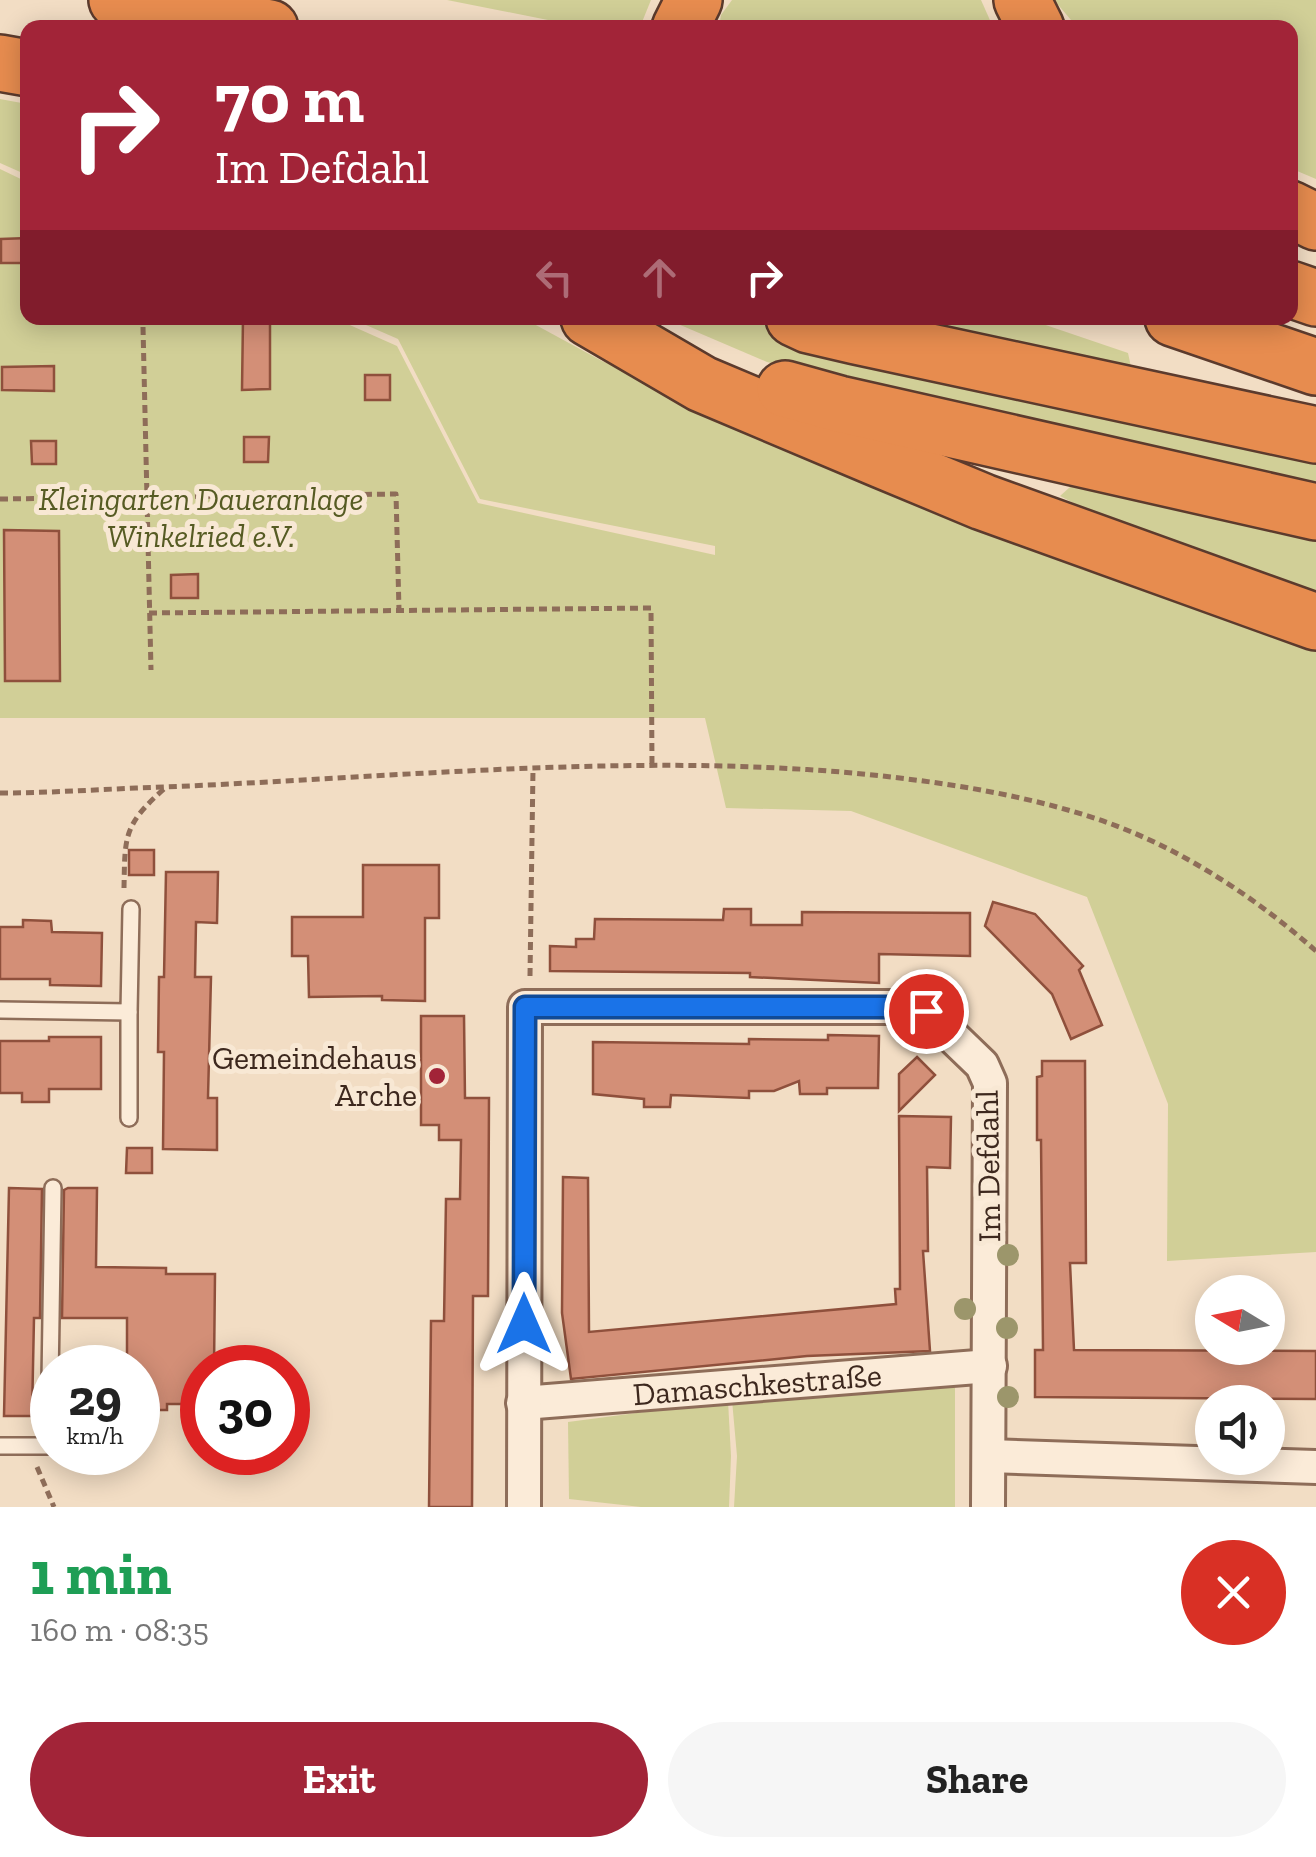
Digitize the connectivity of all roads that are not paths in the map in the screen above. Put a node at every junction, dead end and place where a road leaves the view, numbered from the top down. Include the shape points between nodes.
1 (117, 0) edge
2 (226, 20) edge
3 (602, 325) edge
4 (607, 325) edge
5 (820, 325) edge
6 (1193, 325) edge
7 (1316, 368) edge
8 (1316, 435) edge
9 (1316, 512) edge
10 (1316, 622) edge
11 (131, 909) road end
12 (0, 1010) edge
13 (130, 1012) junction
14 (129, 1118) dead end
15 (54, 1188) dead end
16 (990, 1366) junction
17 (523, 1403) junction
18 (0, 1446) edge
19 (989, 1456) junction
20 (1316, 1467) edge
21 (524, 1507) edge
22 (988, 1507) edge

1 - 2 highway
3 - 10 highway via 702,384 915,474
4 - 9 highway via 839,404
5 - 8 highway
6 - 7 highway
11 - 13 lane
12 - 13 lane
13 - 14 lane
15 - 18 lane via 50,1446
16 - 17 street, Damaschkestraße
16 - 17 street, Im Defdahl via 990,1083 982,1065 926,1011 525,1007
16 - 19 street, Im Defdahl
17 - 21 street
19 - 20 street
19 - 22 street, Im Defdahl

